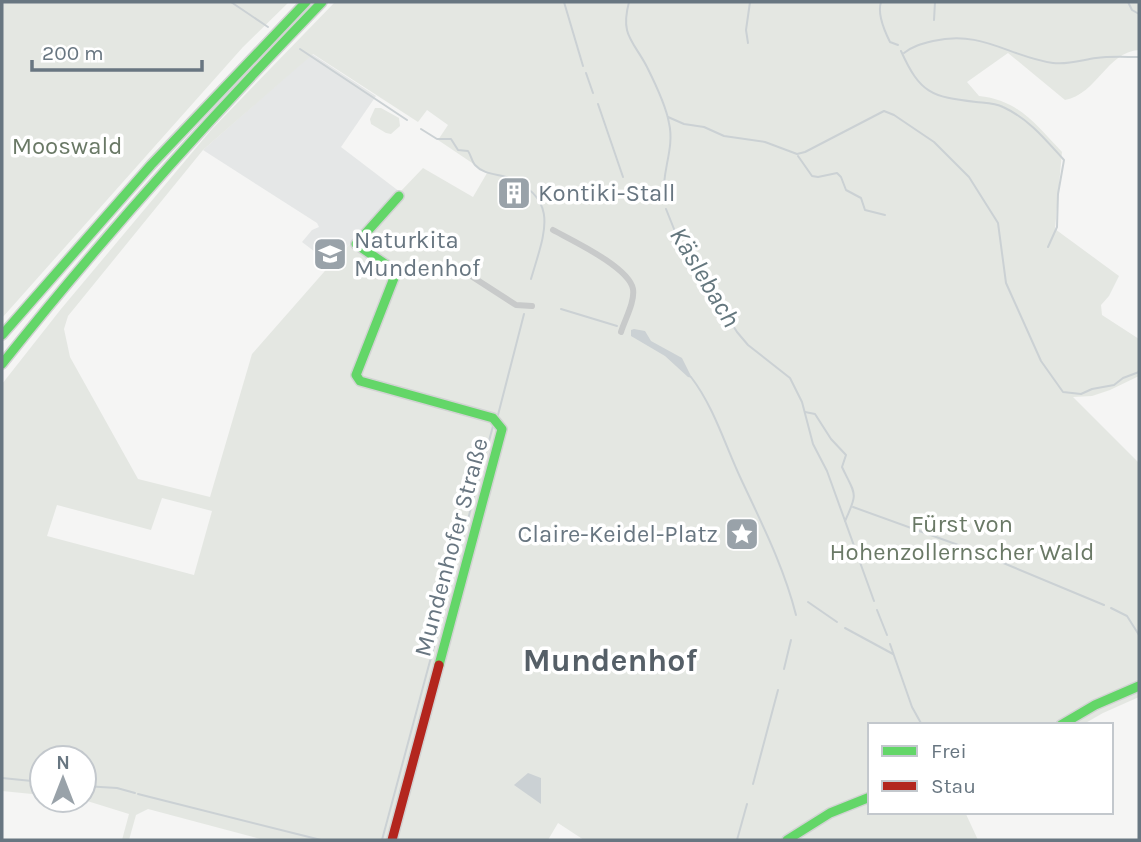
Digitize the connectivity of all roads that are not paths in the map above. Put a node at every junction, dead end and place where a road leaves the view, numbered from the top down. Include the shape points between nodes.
1 (306, 2) edge
2 (322, 2) edge
3 (399, 196) dead end
4 (553, 230) dead end
5 (468, 274) dead end
6 (532, 306) dead end
7 (621, 332) dead end
8 (2, 335) edge
9 (2, 364) edge
10 (1139, 687) edge
11 (1064, 723) edge
12 (868, 798) edge
13 (392, 840) edge
14 (787, 840) edge

1 - 8 main road via 191,121
2 - 9 main road via 176,157
3 - 13 main road, Mundenhofer Straße via 356,244 394,270 394,278 356,374 360,381 493,418 502,429
4 - 7 street via 592,251 631,283
5 - 6 street via 516,306
10 - 11 main road
12 - 14 main road via 830,813

